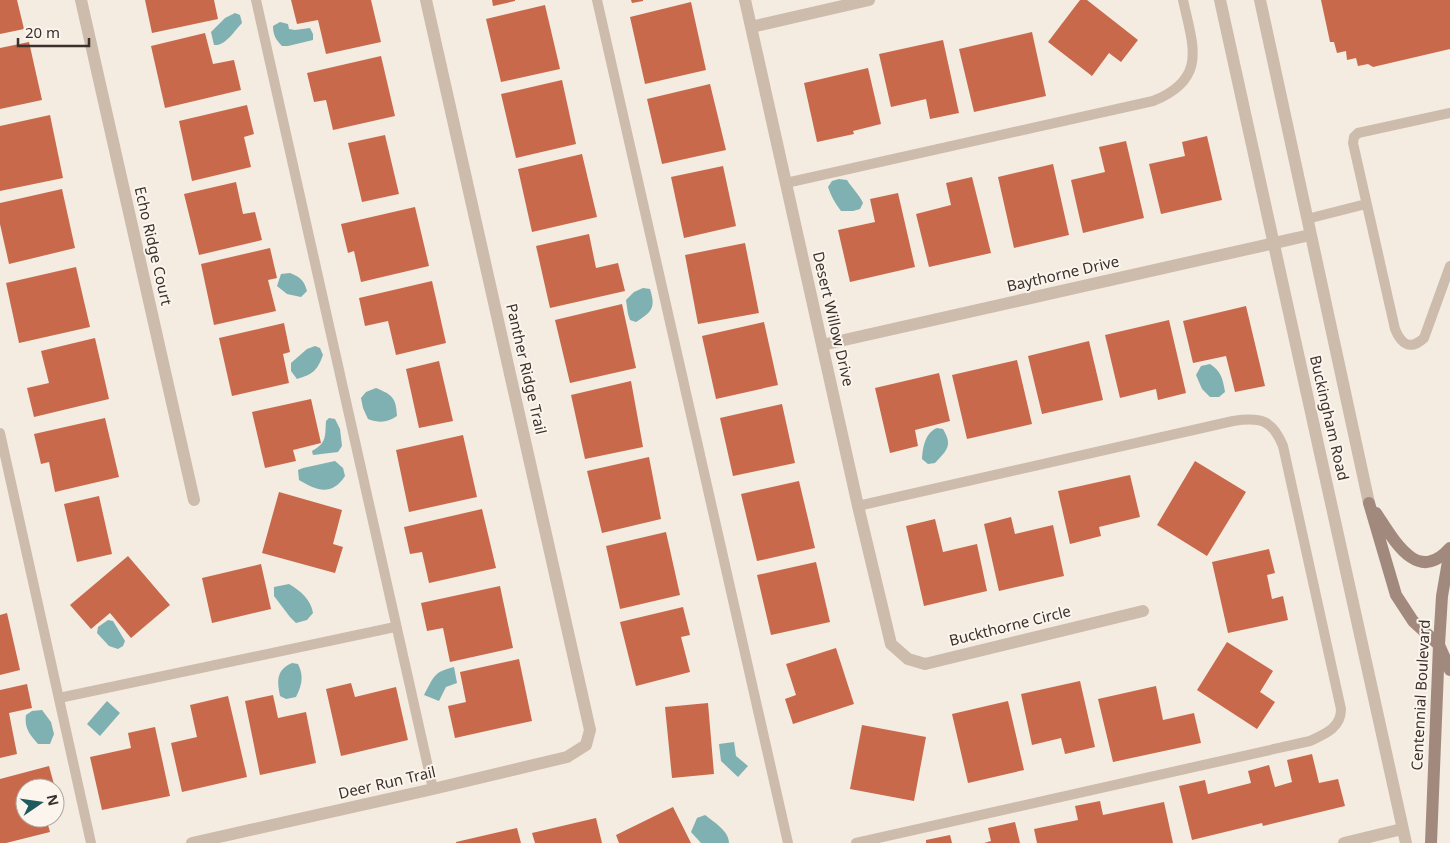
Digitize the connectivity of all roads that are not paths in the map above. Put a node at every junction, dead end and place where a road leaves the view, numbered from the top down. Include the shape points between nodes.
1 (81, 0) edge
2 (256, 0) edge
3 (426, 0) edge
4 (597, 0) edge
5 (745, 0) edge
6 (869, 0) edge
7 (1182, 0) edge
8 (1220, 0) edge
9 (1260, 0) edge
10 (751, 27) junction
11 (1450, 113) edge
12 (786, 183) junction
13 (1366, 204) junction
14 (1308, 219) junction
15 (1310, 234) junction
16 (1274, 243) junction
17 (1450, 266) edge
18 (822, 346) junction
19 (0, 433) edge
20 (194, 500) dead end
21 (1369, 503) junction
22 (858, 506) junction
23 (1450, 549) edge
24 (1143, 611) dead end
25 (395, 627) junction
26 (891, 644) joint
27 (1439, 645) junction
28 (1450, 670) edge
29 (60, 698) junction
30 (586, 745) joint
31 (433, 789) junction
32 (1402, 829) junction
33 (91, 843) edge
34 (192, 843) edge
35 (788, 843) edge
36 (856, 843) edge
37 (1344, 843) edge
38 (1406, 843) edge
39 (1431, 843) edge

1 - 20 street, Echo Ridge Court
2 - 25 lane
3 - 30 street, Panther Ridge Trail via 584,698 590,730
4 - 35 lane
5 - 10 street, Desert Willow Drive
6 - 10 street
7 - 12 lane via 1194,52 1191,68 1177,88 1167,95
8 - 16 street, Buckingham Road
9 - 14 street, Buckingham Road
10 - 12 street, Desert Willow Drive
11 - 13 lane via 1358,133 1354,137
12 - 18 street, Desert Willow Drive
13 - 14 lane
13 - 17 lane via 1394,329 1406,344 1419,343 1424,338
14 - 15 street, Buckingham Road
15 - 16 street, Baythorne Drive
15 - 21 street, Buckingham Road
16 - 18 street, Baythorne Drive
16 - 32 street, Buckingham Road
18 - 22 street, Desert Willow Drive
19 - 29 lane
21 - 23 main road via 1399,548 1414,560 1431,562
21 - 27 main road via 1396,595 1413,620
22 - 26 street, Desert Willow Drive
22 - 36 lane via 1233,421 1262,420 1278,433 1283,446 1341,716 1339,723 1330,731 1310,741
23 - 27 main road, Centennial Boulevard via 1442,596
24 - 26 street, Buckthorne Circle via 925,664 908,659
25 - 29 lane
25 - 31 lane
27 - 28 main road
27 - 39 main road, Centennial Boulevard
29 - 33 lane
30 - 31 street, Deer Run Trail via 567,757
31 - 34 street, Deer Run Trail
32 - 37 street
32 - 38 street, Buckingham Road

